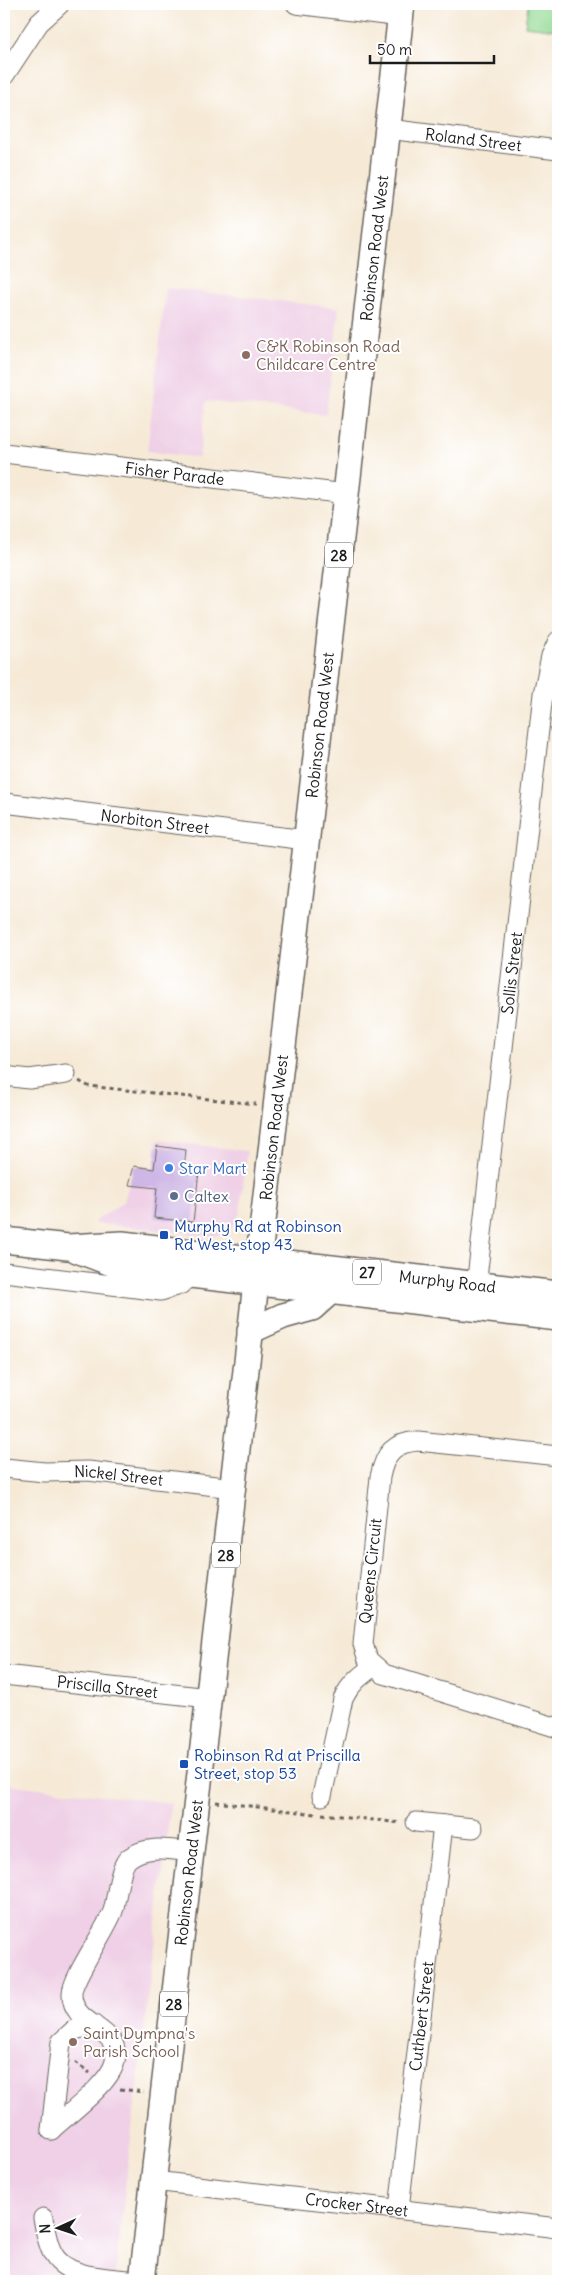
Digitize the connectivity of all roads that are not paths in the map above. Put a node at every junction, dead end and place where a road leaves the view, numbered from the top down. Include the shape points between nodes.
1 (60, 4) edge
2 (296, 4) edge
3 (402, 10) edge
4 (4, 76) edge
5 (388, 129) junction
6 (558, 150) edge
7 (4, 453) edge
8 (346, 494) junction
9 (558, 641) edge
10 (4, 803) edge
11 (306, 840) junction
12 (66, 1074) road end
13 (4, 1076) edge
14 (4, 1240) edge
15 (68, 1247) junction
16 (257, 1271) junction
17 (4, 1272) edge
18 (191, 1275) junction
19 (331, 1291) junction
20 (558, 1294) edge
21 (475, 1296) junction
22 (558, 1318) edge
23 (250, 1331) junction
24 (558, 1456) edge
25 (4, 1468) edge
26 (233, 1488) junction
27 (374, 1666) junction
28 (4, 1675) edge
29 (210, 1698) junction
30 (558, 1728) edge
31 (322, 1796) dead end
32 (416, 1822) road end
33 (443, 1825) junction
34 (473, 1828) dead end
35 (192, 1852) junction
36 (94, 2025) junction
37 (154, 2181) junction
38 (399, 2209) junction
39 (43, 2218) dead end
40 (558, 2228) edge
41 (138, 2281) edge
42 (142, 2281) edge

1 - 4 street via 38,23
2 - 3 street
3 - 5 main road, Robinson Road West / 28
5 - 6 street, Roland Street
5 - 8 main road, Robinson Road West / 28
7 - 8 street, Fisher Parade
8 - 11 main road, Robinson Road West / 28
9 - 21 street, Sollis Street via 543,694
10 - 11 street, Norbiton Street
11 - 16 main road, Robinson Road West / 28
12 - 13 street via 34,1079
14 - 15 main road, Murphy Road / 27
15 - 16 main road, Murphy Road / 27 via 122,1244
15 - 18 main road, Murphy Road / 27 via 114,1264
16 - 18 main road, Murphy Road / 27
16 - 19 main road, Murphy Road / 27
16 - 21 main road, Murphy Road / 27
16 - 23 main road, Robinson Road West / 28
17 - 18 street via 161,1290 180,1285
19 - 21 main road, Murphy Road / 27
19 - 23 main road via 312,1308 283,1316
20 - 21 main road, Murphy Road / 27
21 - 22 main road, Murphy Road / 27
23 - 26 main road, Robinson Road West / 28
24 - 27 street, Queens Circuit via 418,1441 400,1444 392,1450 385,1459 380,1477 363,1631 365,1653
25 - 26 street, Nickel Street via 45,1472 88,1471
26 - 29 main road, Robinson Road West / 28
27 - 30 street via 395,1678
27 - 31 street via 356,1679 343,1699
28 - 29 street, Priscilla Street
29 - 35 main road, Robinson Road West / 28
32 - 33 street
33 - 34 street
33 - 38 street, Cuthbert Street
35 - 36 street via 150,1849 137,1852 126,1860 112,1913 72,1991 77,2012
35 - 37 main road, Robinson Road West / 28
36 - 36 street via 74,2030 61,2042 51,2130 100,2084 115,2063 114,2048 108,2034
37 - 38 street, Crocker Street
37 - 42 main road, Robinson Road West / 28
38 - 40 street, Crocker Street
39 - 41 street via 52,2254 66,2268 78,2273

